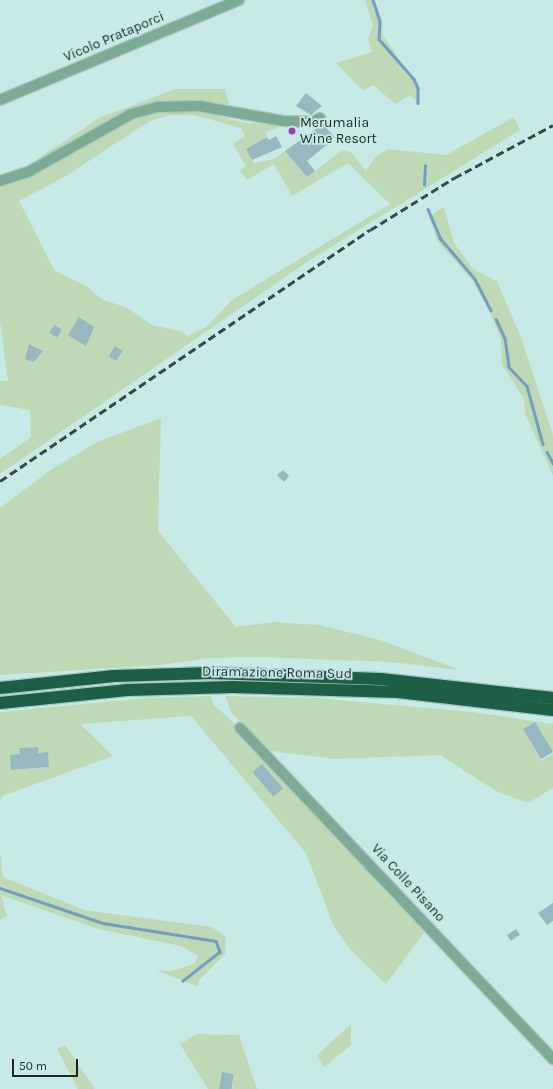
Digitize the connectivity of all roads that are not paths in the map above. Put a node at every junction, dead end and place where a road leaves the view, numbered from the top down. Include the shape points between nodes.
1 (239, 0) edge
2 (0, 100) edge
3 (320, 118) dead end
4 (0, 182) edge
5 (0, 688) edge
6 (553, 698) edge
7 (0, 703) edge
8 (553, 710) edge
9 (240, 728) dead end
10 (553, 1059) edge

1 - 2 street, Vicolo Prataporci
3 - 4 street via 313,122 283,121 199,106 158,107 131,114 30,171
5 - 6 highway, Diramazione Roma Sud via 114,676 211,673 381,679
7 - 8 highway, Diramazione Roma Sud via 121,691 233,686 398,692
9 - 10 street, Via Colle Pisano

